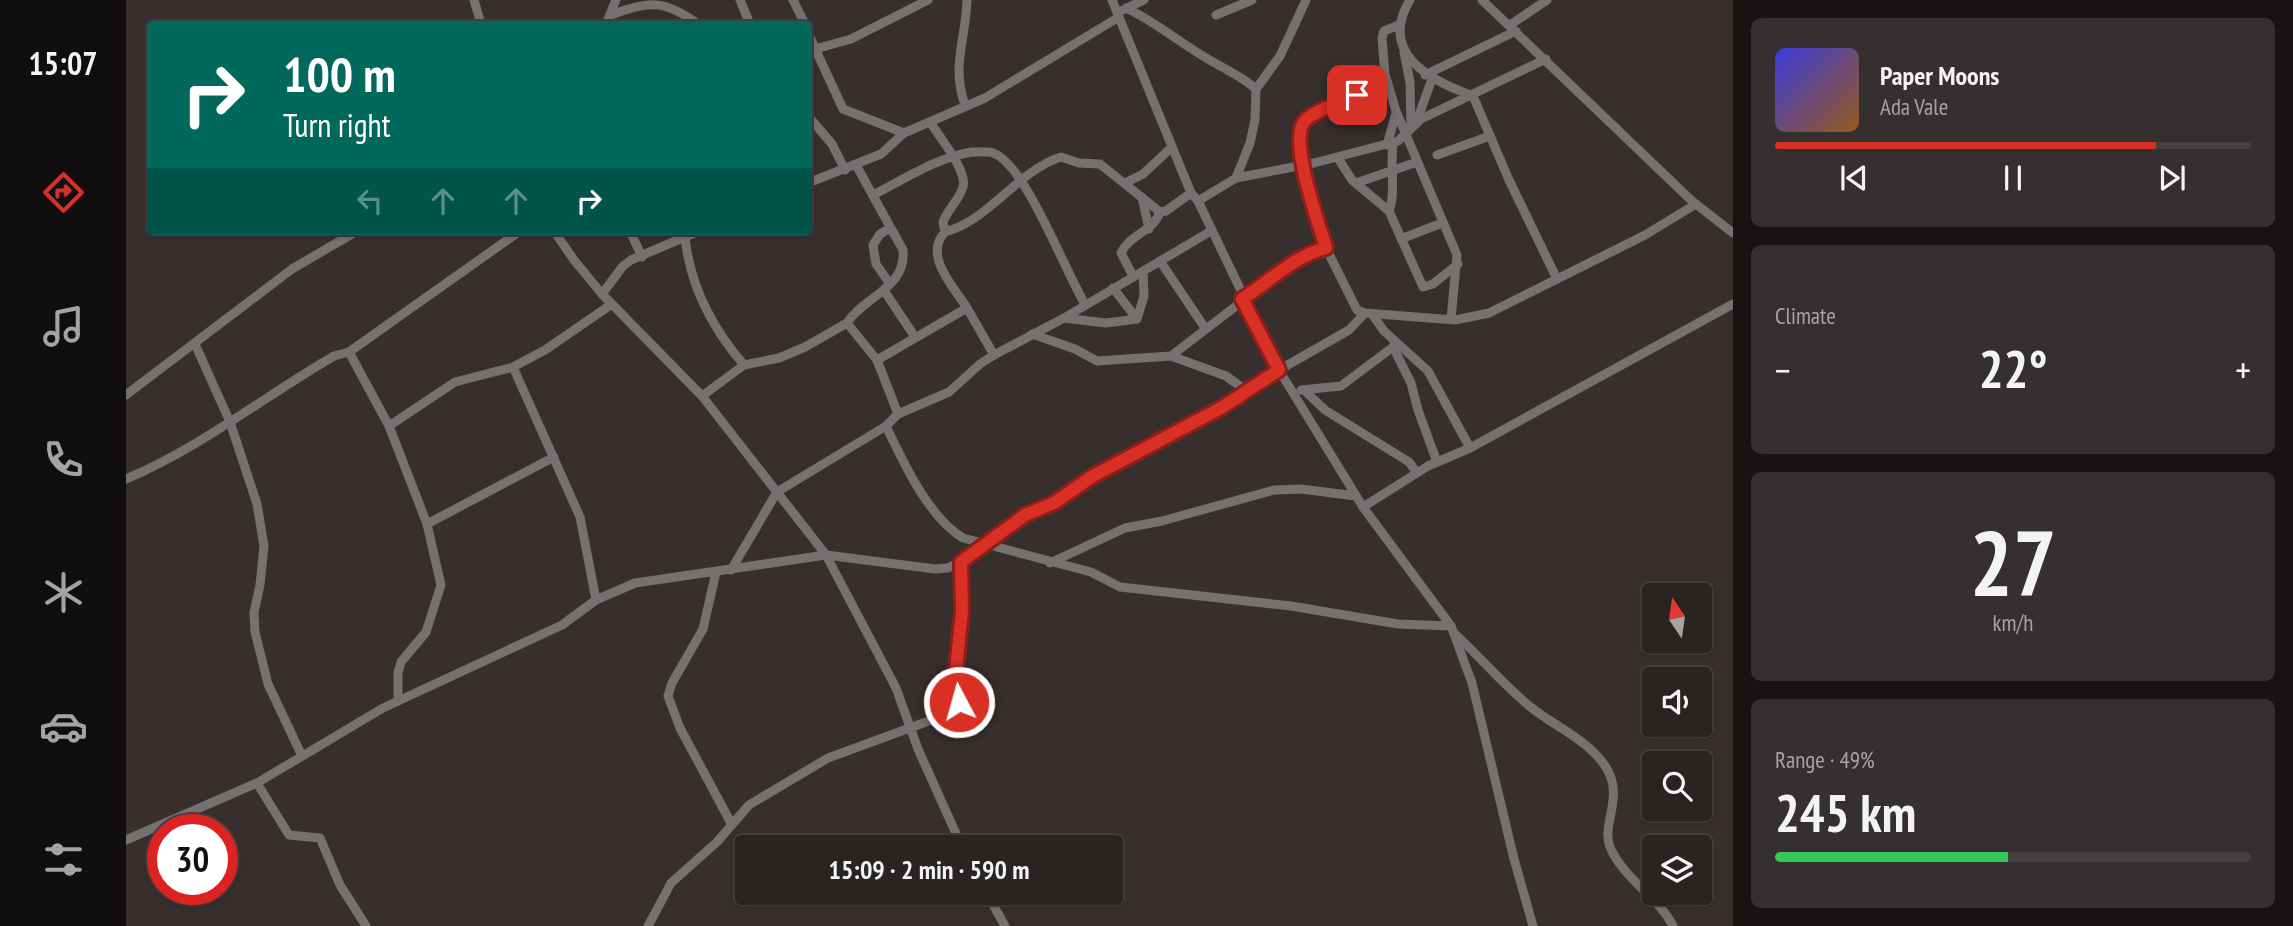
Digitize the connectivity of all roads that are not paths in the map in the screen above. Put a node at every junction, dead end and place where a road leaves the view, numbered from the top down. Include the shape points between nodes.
1 (474, 0) edge
2 (740, 0) edge
3 (793, 0) edge
4 (928, 0) edge
5 (967, 0) edge
6 (1112, 0) edge
7 (1144, 0) edge
8 (1252, 0) edge
9 (1306, 0) edge
10 (1409, 0) edge
11 (1482, 0) edge
12 (1547, 0) edge
13 (616, 1) edge
14 (671, 4) edge
15 (1121, 13) junction
16 (1216, 15) dead end
17 (609, 20) edge
18 (480, 21) edge
19 (694, 21) edge
20 (749, 21) edge
21 (804, 21) edge
22 (1399, 25) junction
23 (1513, 28) junction
24 (812, 50) edge
25 (1404, 50) junction
26 (1546, 59) junction
27 (1429, 77) junction
28 (1256, 89) junction
29 (1357, 95) dead end
30 (1473, 96) junction
31 (965, 105) junction
32 (1396, 111) junction
33 (812, 121) edge
34 (931, 123) junction
35 (1411, 128) junction
36 (904, 133) junction
37 (1490, 136) junction
38 (1390, 144) junction
39 (1172, 147) junction
40 (1437, 155) dead end
41 (954, 158) junction
42 (1338, 158) junction
43 (1417, 162) junction
44 (856, 165) junction
45 (1301, 166) junction
46 (845, 170) junction
47 (1391, 172) junction
48 (1236, 178) junction
49 (812, 182) edge
50 (1021, 183) junction
51 (1356, 183) junction
52 (1125, 184) junction
53 (1191, 193) junction
54 (873, 195) junction
55 (1142, 197) junction
56 (1198, 201) junction
57 (1696, 204) junction
58 (1389, 211) junction
59 (1160, 212) junction
60 (1442, 223) junction
61 (889, 229) junction
62 (1149, 229) junction
63 (1211, 231) junction
64 (945, 232) junction
65 (1733, 233) edge
66 (350, 235) edge
67 (514, 235) edge
68 (557, 235) edge
69 (632, 235) edge
70 (682, 235) edge
71 (684, 235) edge
72 (1401, 239) junction
73 (1326, 248) junction
74 (642, 257) junction
75 (1160, 261) junction
76 (1458, 264) junction
77 (1143, 271) junction
78 (1133, 276) junction
79 (1557, 279) junction
80 (887, 288) junction
81 (1113, 288) junction
82 (602, 294) junction
83 (1242, 299) junction
84 (612, 304) junction
85 (1085, 304) junction
86 (1733, 304) edge
87 (967, 308) junction
88 (1368, 313) junction
89 (1064, 318) junction
90 (1137, 319) junction
91 (1451, 319) junction
92 (847, 324) junction
93 (1205, 328) junction
94 (1032, 334) junction
95 (915, 337) junction
96 (1394, 344) junction
97 (195, 345) junction
98 (349, 352) junction
99 (994, 355) junction
100 (1171, 356) junction
101 (877, 360) junction
102 (744, 365) junction
103 (513, 367) junction
104 (1279, 370) junction
105 (1292, 390) junction
106 (1304, 390) junction
107 (1248, 392) junction
108 (126, 395) edge
109 (702, 396) junction
110 (898, 414) junction
111 (230, 422) junction
112 (389, 426) junction
113 (886, 426) junction
114 (1470, 448) junction
115 (554, 457) junction
116 (1437, 462) junction
117 (1417, 473) junction
118 (126, 479) edge
119 (777, 492) junction
120 (1356, 496) junction
121 (1363, 507) junction
122 (427, 524) junction
123 (987, 544) junction
124 (826, 555) junction
125 (961, 562) junction
126 (1050, 563) junction
127 (731, 570) junction
128 (716, 572) junction
129 (596, 600) junction
130 (1452, 630) junction
131 (398, 701) junction
132 (910, 727) junction
133 (302, 756) junction
134 (257, 783) junction
135 (732, 822) junction
136 (957, 835) edge
137 (126, 840) edge
138 (993, 905) edge
139 (366, 926) edge
140 (648, 926) edge
141 (1005, 926) edge
142 (1533, 926) edge
143 (1674, 926) edge

1 - 18 street
2 - 20 street
3 - 21 street
4 - 24 street via 851,39
5 - 31 street via 957,63
6 - 15 street
7 - 15 street
8 - 16 street
9 - 28 street via 1280,56
10 - 22 street
11 - 23 street
12 - 23 street
13 - 17 street
14 - 17 street via 645,2
14 - 19 street
15 - 28 street via 1155,22
15 - 31 street via 1007,85
15 - 39 street
22 - 25 street
22 - 32 street via 1384,31 1382,38 1385,74
23 - 26 street
23 - 27 street
24 - 36 street via 843,108
25 - 27 street
25 - 35 street
26 - 30 street
26 - 57 street
27 - 30 street
27 - 35 street
28 - 48 street via 1250,143
29 - 45 street via 1304,122
30 - 35 street
30 - 37 street
31 - 34 street
32 - 35 street
32 - 38 street
33 - 46 street via 832,144
34 - 36 street
34 - 41 street
35 - 38 street via 1403,139
35 - 43 street
36 - 44 street via 881,154
37 - 40 street
37 - 79 street
38 - 42 street
38 - 47 street
39 - 52 street
39 - 53 street
41 - 50 street via 972,152 993,153 1004,159
41 - 54 street
41 - 64 street via 964,186 943,222
42 - 45 street
42 - 51 street
43 - 47 street
43 - 60 street
44 - 46 street
44 - 54 street
45 - 48 street
45 - 73 street
46 - 49 street
47 - 51 street
47 - 58 street via 1394,201
48 - 56 street
50 - 52 street via 1061,157 1100,164
50 - 64 street via 986,210
50 - 85 street
51 - 58 street
52 - 55 street
53 - 56 street
53 - 59 street
54 - 61 street
55 - 59 street
55 - 62 street
56 - 63 street
57 - 65 street
57 - 79 street
58 - 72 street
59 - 62 street
60 - 72 street
60 - 76 street
61 - 80 street via 903,250 904,261
61 - 80 street via 873,244
62 - 78 street via 1121,253
63 - 75 street
63 - 83 street
64 - 87 street via 936,253 940,267
66 - 97 street via 292,269
67 - 98 street
68 - 82 street
69 - 74 street
70 - 74 street
71 - 102 street via 694,282 706,310
72 - 76 street via 1423,287
73 - 83 street via 1296,260
73 - 88 street via 1357,310
74 - 82 street via 623,266
75 - 77 street
75 - 93 street
76 - 91 street
77 - 78 street
77 - 90 street via 1144,296
78 - 81 street
79 - 91 street via 1489,313
80 - 92 street
80 - 95 street
81 - 85 street
81 - 90 street
82 - 84 street
83 - 93 street
83 - 104 street
84 - 103 street
84 - 109 street
85 - 89 street
86 - 114 street
87 - 95 street
87 - 99 street
88 - 91 street
88 - 96 street
88 - 104 street via 1349,330
89 - 90 street via 1106,323
89 - 94 street
92 - 101 street
92 - 102 street via 779,358
93 - 100 street
94 - 99 street
94 - 100 street via 1097,361
95 - 101 street
96 - 106 street via 1341,386
96 - 114 street via 1428,371
96 - 116 street
97 - 108 street
97 - 111 street
98 - 111 street via 301,375
98 - 112 street
99 - 110 street via 949,393
100 - 107 street via 1226,376
101 - 110 street
102 - 109 street
103 - 112 street via 454,382
103 - 115 street
104 - 105 street
104 - 107 street
105 - 106 street
105 - 120 street
106 - 117 street via 1325,410 1409,462
107 - 123 street via 1025,515
109 - 119 street
110 - 113 street
111 - 118 street
111 - 133 street via 263,532 255,632 268,684
112 - 122 street
113 - 119 street
113 - 123 street via 901,459 946,527 963,538
114 - 116 street
115 - 122 street
115 - 129 street via 580,517
116 - 117 street
117 - 121 street
119 - 124 street
119 - 127 street
120 - 121 street
120 - 126 street via 1274,490 1125,528
121 - 130 street
122 - 131 street via 441,585 426,632 401,662
123 - 125 street
123 - 126 street
124 - 125 street via 935,569
124 - 127 street
124 - 132 street via 875,645
125 - 132 street via 955,680 959,702 950,714
126 - 130 street via 1091,572 1120,587
127 - 128 street
128 - 129 street via 635,583
128 - 135 street via 703,629 668,696 680,728
129 - 131 street via 562,625
130 - 142 street via 1472,683
130 - 143 street via 1530,707 1581,743 1607,770 1614,803 1607,835 1610,848
131 - 133 street
132 - 135 street via 828,758 783,782
132 - 136 street
133 - 134 street
134 - 137 street
134 - 139 street via 289,835 320,838 340,885
135 - 140 street via 717,842 671,883
138 - 141 street

